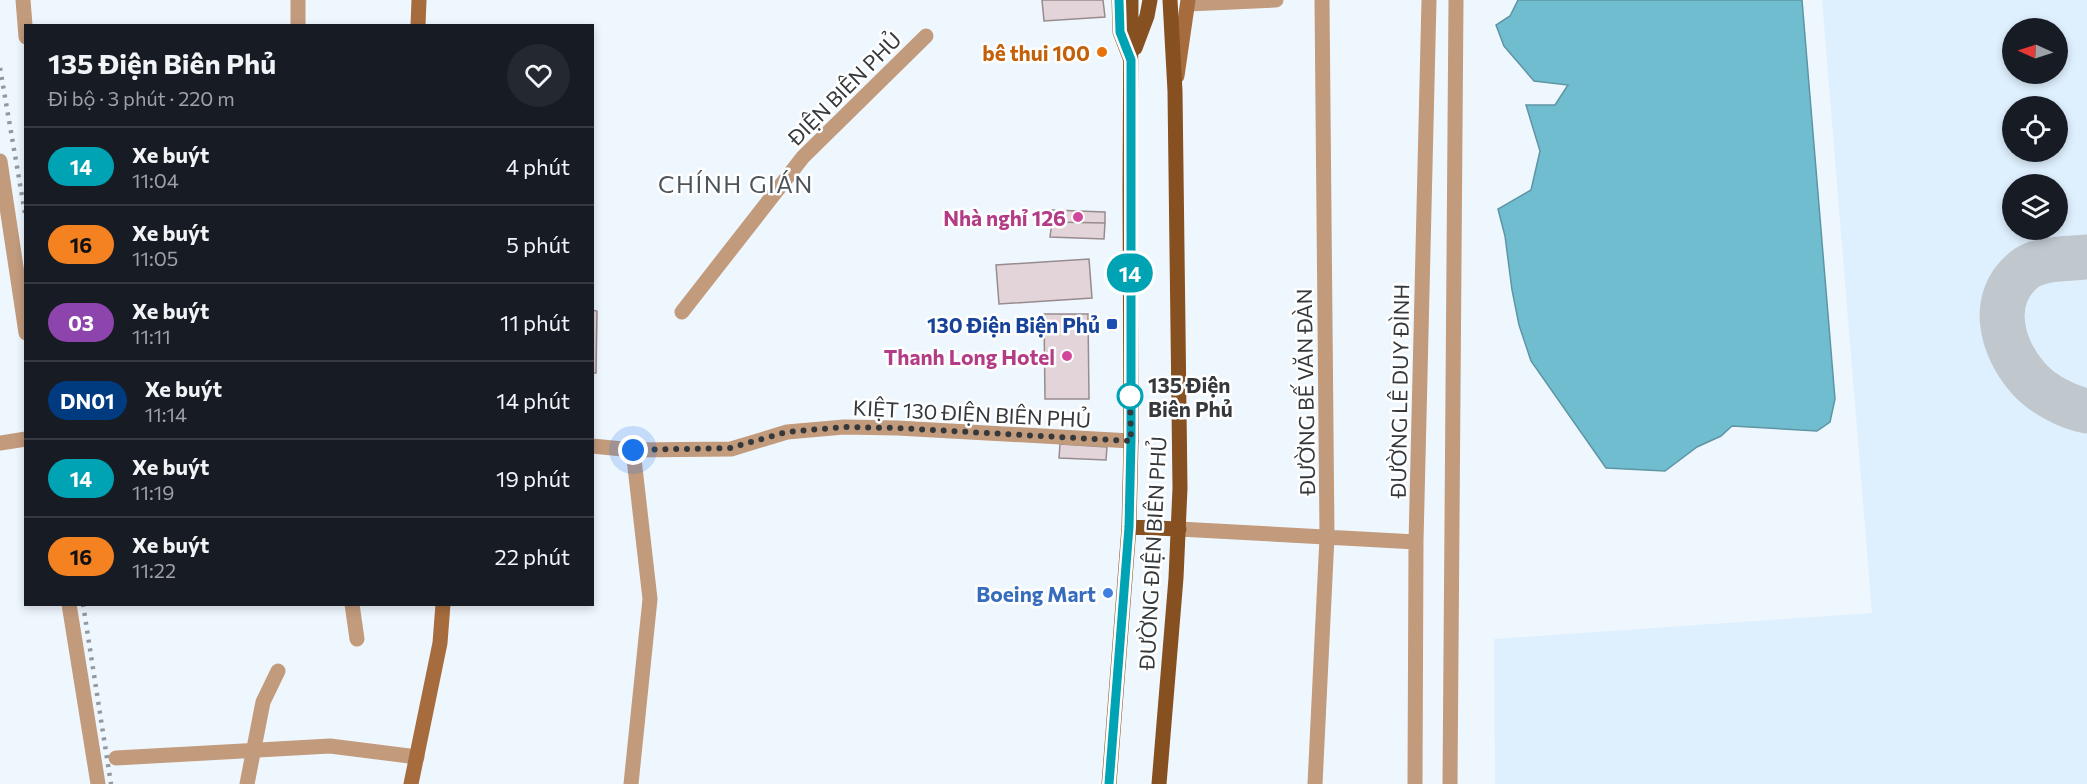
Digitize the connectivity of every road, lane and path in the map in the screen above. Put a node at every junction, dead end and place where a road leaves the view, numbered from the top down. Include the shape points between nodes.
1 (22, 0) edge
2 (298, 0) edge
3 (419, 0) edge
4 (1119, 0) edge
5 (1131, 0) edge
6 (1150, 0) edge
7 (1170, 0) edge
8 (1276, 0) edge
9 (1322, 0) edge
10 (1429, 0) edge
11 (1456, 0) edge
12 (1188, 2) edge
13 (25, 24) edge
14 (298, 24) edge
15 (418, 24) edge
16 (926, 36) dead end
17 (1131, 60) junction
18 (1175, 91) junction
19 (0, 160) edge
20 (682, 312) dead end
21 (24, 320) edge
22 (24, 439) edge
23 (1131, 441) junction
24 (0, 442) edge
25 (594, 446) edge
26 (633, 450) junction
27 (1129, 527) junction
28 (1179, 529) junction
29 (1328, 537) junction
30 (1416, 542) junction
31 (69, 606) edge
32 (351, 606) edge
33 (443, 606) edge
34 (357, 639) dead end
35 (278, 671) dead end
36 (252, 752) junction
37 (417, 757) junction
38 (116, 758) dead end
39 (98, 784) edge
40 (247, 784) edge
41 (411, 784) edge
42 (631, 784) edge
43 (1109, 784) edge
44 (1159, 784) edge
45 (1315, 784) edge
46 (1415, 784) edge
47 (1450, 784) edge

1 - 13 street
2 - 14 street
3 - 15 street
4 - 17 street, ĐƯỜNG ĐIỆN BIÊN PHỦ via 1120,32
5 - 17 main road
6 - 17 main road
7 - 18 main road
8 - 12 street
9 - 29 street, ĐƯỜNG BẾ VĂN ĐÀN
10 - 30 street, ĐƯỜNG LÊ DUY ĐÌNH
11 - 47 street
12 - 18 street, ĐƯỜNG ĐIỆN BIÊN PHỦ
16 - 20 street, ĐIỆN BIÊN PHỦ via 803,158
17 - 23 main road, ĐƯỜNG ĐIỆN BIÊN PHỦ
18 - 28 main road, ĐƯỜNG ĐIỆN BIÊN PHỦ
19 - 21 street
22 - 24 street
23 - 26 street, KIỆT 130 ĐIỆN BIÊN PHỦ via 844,427 787,432 730,448
23 - 27 main road, ĐƯỜNG ĐIỆN BIÊN PHỦ
25 - 26 street, KIỆT 130 ĐIỆN BIÊN PHỦ
26 - 42 street via 650,599
27 - 28 main road
27 - 43 main road, ĐƯỜNG ĐIỆN BIÊN PHỦ
28 - 29 street
28 - 44 main road, ĐƯỜNG ĐIỆN BIÊN PHỦ
29 - 30 street
29 - 45 street, ĐƯỜNG BẾ VĂN ĐÀN
30 - 46 street, ĐƯỜNG LÊ DUY ĐÌNH
31 - 39 street
32 - 34 street
33 - 37 street via 440,643
35 - 36 street via 263,702
36 - 37 street via 330,746
36 - 38 street
36 - 40 street
37 - 41 street

